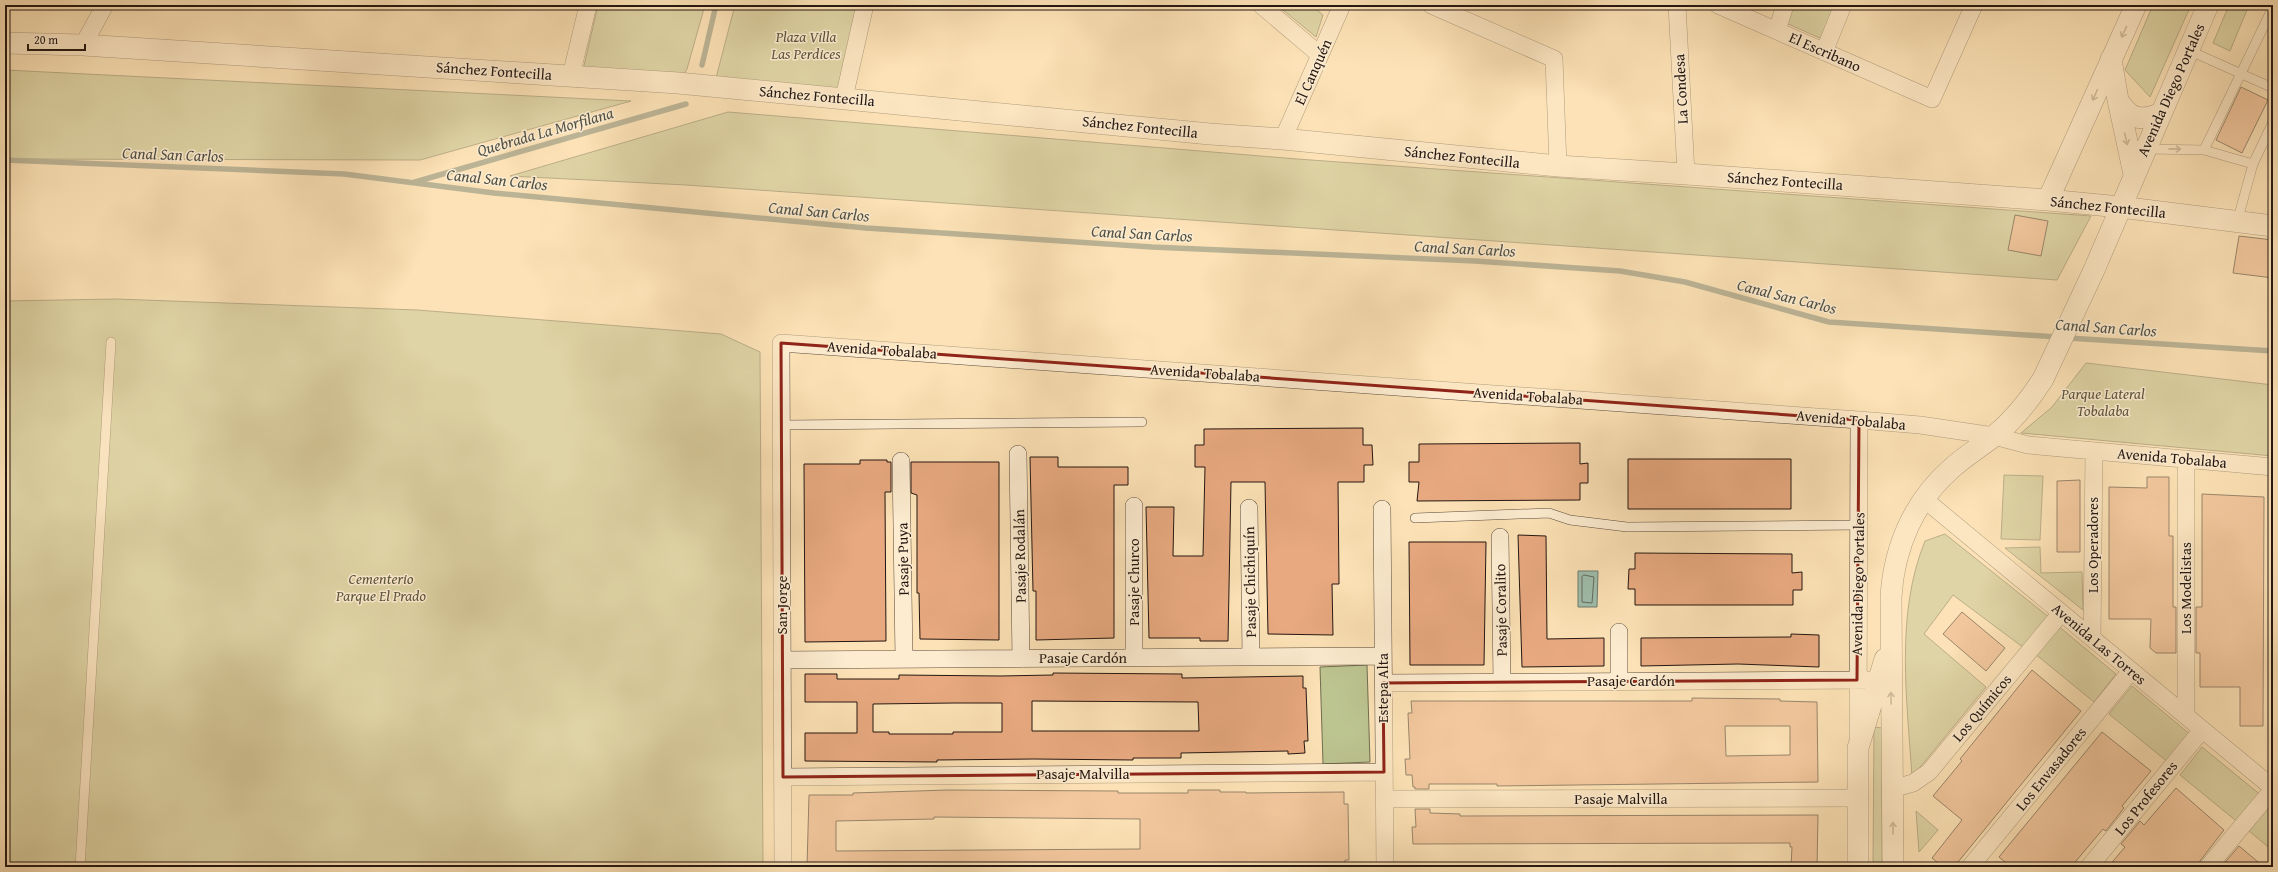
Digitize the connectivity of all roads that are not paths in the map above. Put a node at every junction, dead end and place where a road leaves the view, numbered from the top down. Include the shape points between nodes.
1 (105, 5) edge
2 (588, 5) edge
3 (865, 5) edge
4 (1261, 5) edge
5 (1431, 5) edge
6 (1677, 5) edge
7 (1718, 5) edge
8 (1785, 5) edge
9 (1843, 5) edge
10 (1974, 5) edge
11 (2136, 5) edge
12 (2208, 5) edge
13 (2273, 7) edge
14 (1335, 8) edge
15 (1777, 31) junction
16 (5, 43) edge
17 (83, 45) junction
18 (2188, 50) junction
19 (1824, 52) junction
20 (1320, 55) junction
21 (2111, 59) junction
22 (2241, 73) junction
23 (571, 76) junction
24 (2273, 88) edge
25 (844, 98) junction
26 (2118, 100) junction
27 (2161, 113) junction
28 (2273, 122) edge
29 (1283, 139) junction
30 (2145, 148) junction
31 (2204, 150) junction
32 (2253, 164) junction
33 (1558, 166) junction
34 (1686, 174) junction
35 (2134, 174) junction
36 (2048, 200) junction
37 (2120, 207) junction
38 (2237, 222) junction
39 (2273, 226) edge
40 (111, 342) dead end
41 (781, 343) joint
42 (1859, 420) junction
43 (1142, 422) dead end
44 (782, 425) junction
45 (1994, 436) junction
46 (2094, 451) junction
47 (1018, 454) dead end
48 (2186, 459) junction
49 (901, 460) dead end
50 (2273, 467) edge
51 (1924, 499) junction
52 (1134, 506) dead end
53 (1250, 508) dead end
54 (1382, 509) dead end
55 (1415, 518) dead end
56 (1859, 525) junction
57 (1500, 537) dead end
58 (2061, 613) junction
59 (1619, 632) dead end
60 (1891, 638) junction
61 (2092, 638) junction
62 (1383, 656) junction
63 (1251, 657) junction
64 (904, 658) junction
65 (1134, 658) junction
66 (1021, 659) junction
67 (782, 660) junction
68 (2132, 671) junction
69 (1857, 680) junction
70 (1879, 680) junction
71 (1502, 682) junction
72 (1619, 682) junction
73 (1383, 683) junction
74 (1870, 711) junction
75 (2186, 716) junction
76 (2202, 730) junction
77 (1858, 748) junction
78 (1892, 753) junction
79 (1384, 772) junction
80 (783, 777) junction
81 (1892, 789) junction
82 (2273, 789) edge
83 (1858, 798) junction
84 (1384, 799) junction
85 (80, 867) edge
86 (783, 867) edge
87 (1385, 867) edge
88 (1858, 867) edge
89 (1893, 867) edge
90 (1970, 867) edge
91 (2089, 867) edge
92 (2208, 867) edge

1 - 17 street
2 - 23 street
3 - 25 street
4 - 20 street
5 - 33 street via 1554,59
6 - 34 street, La Condesa
7 - 15 street, El Escribano
8 - 15 street
9 - 19 street
10 - 19 street, El Escribano via 1932,100
11 -> 21 street
12 - 18 street, Avenida Diego Portales
13 - 22 lane
14 - 20 street, El Canquén
15 - 19 street, El Escribano
16 - 17 street, Sánchez Fontecilla
17 - 23 street, Sánchez Fontecilla
18 - 22 lane
18 - 27 street, Avenida Diego Portales
20 - 29 street, El Canquén
21 - 26 street, Avenida Diego Portales
21 -> 36 street
22 - 24 lane
22 - 31 lane
23 - 25 street, Sánchez Fontecilla
25 - 29 street, Sánchez Fontecilla
26 - 27 street via 2134,118 2144,119
26 -> 35 street, Avenida Diego Portales
27 - 30 street, Avenida Diego Portales
28 - 32 lane
29 - 33 street, Sánchez Fontecilla
30 -> 31 lane
30 - 35 street, Avenida Diego Portales
31 - 32 lane
32 - 38 lane
33 - 34 street, Sánchez Fontecilla
34 - 36 street, Sánchez Fontecilla
35 - 37 street, Avenida Diego Portales
36 - 37 street, Sánchez Fontecilla
37 - 38 street, Sánchez Fontecilla
37 - 45 street, Avenida Diego Portales via 2094,270 2043,379 2026,404
38 - 39 street, Sánchez Fontecilla
40 - 85 lane
41 - 42 street, Avenida Tobalaba
41 - 44 street, San Jorge
42 - 45 street, Avenida Tobalaba via 1920,425
42 - 56 street, Avenida Diego Portales
43 - 44 lane
44 - 67 street, San Jorge
45 - 46 street, Avenida Tobalaba via 2028,445
45 - 51 street, Avenida Diego Portales via 1952,468
46 - 48 street, Avenida Tobalaba
46 - 61 street, Los Operadores
47 - 66 street, Pasaje Rodalán
48 - 50 street, Avenida Tobalaba
48 - 75 street, Los Modelistas
49 - 64 street, Pasaje Puya
51 - 58 street, Avenida Las Torres
51 - 60 street, Avenida Diego Portales via 1906,529 1895,564
52 - 65 street, Pasaje Churco
53 - 63 street, Pasaje Chichiquín
54 - 62 street, Estepa Alta
55 - 56 lane via 1549,513 1570,520 1627,527
56 - 69 street, Avenida Diego Portales
57 - 71 street, Pasaje Coralito
58 - 61 street, Avenida Las Torres
58 - 81 street, Los Químicos via 1929,772 1913,783
59 - 72 street
60 - 70 street, Avenida Diego Portales
78 -> 60 street, Avenida Diego Portales
61 - 68 street, Avenida Las Torres
62 - 63 street, Pasaje Cardón
62 - 73 street, Estepa Alta
63 - 65 street, Pasaje Cardón
64 - 66 street, Pasaje Cardón
64 - 67 street, Pasaje Cardón
65 - 66 street, Pasaje Cardón
67 - 80 street, San Jorge
68 - 75 street, Avenida Las Torres
68 - 90 street, Los Envasadores
69 - 70 street, Pasaje Cardón
69 - 72 street, Pasaje Cardón
69 - 77 street, Avenida Diego Portales
70 - 74 street, Avenida Diego Portales
71 - 72 street, Pasaje Cardón
71 - 73 street, Pasaje Cardón
73 - 79 street, Estepa Alta
74 - 77 street, Avenida Diego Portales
74 - 78 street via 1888,725
75 - 76 street, Avenida Las Torres
76 - 82 street, Avenida Las Torres
76 - 91 street, Los Profesores
77 - 83 street, Avenida Diego Portales
78 - 81 street, Avenida Diego Portales
79 - 80 street, Pasaje Malvilla
79 - 84 street, Estepa Alta
80 - 86 street, San Jorge
89 -> 81 street, Avenida Diego Portales
82 - 92 street
83 - 84 street, Pasaje Malvilla
83 - 88 street, Avenida Diego Portales
84 - 87 street, Estepa Alta

